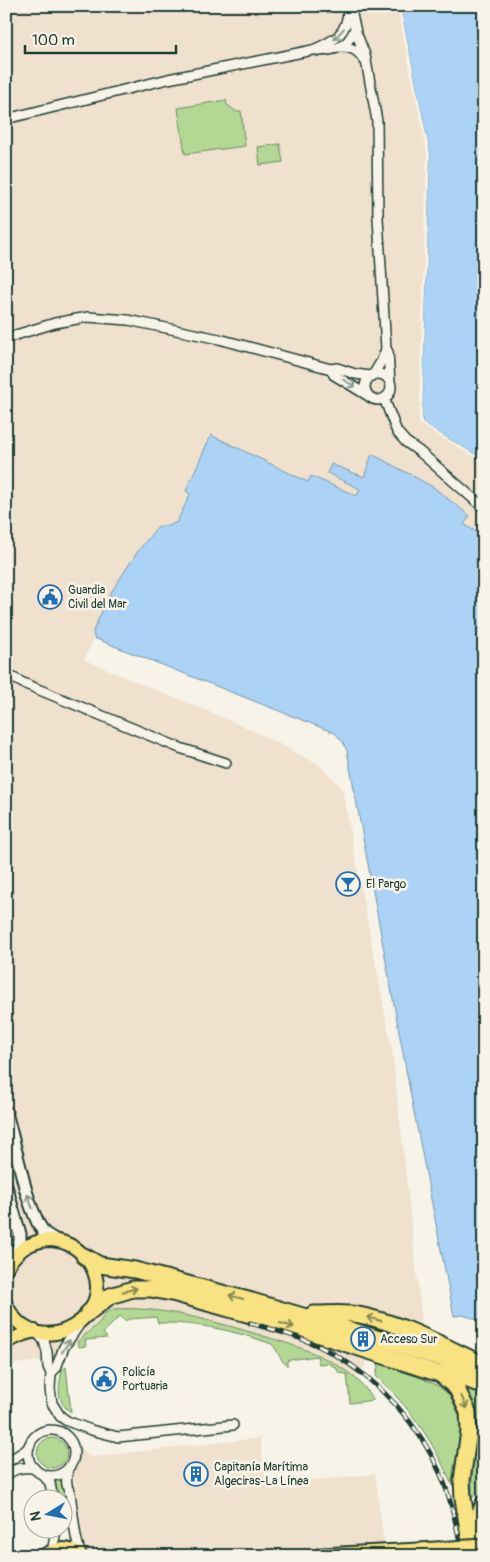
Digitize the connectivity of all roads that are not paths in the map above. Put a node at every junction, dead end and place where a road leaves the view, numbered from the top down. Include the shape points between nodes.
1 (349, 6) edge
2 (355, 29) junction
3 (340, 47) junction
4 (314, 50) junction
5 (370, 79) junction
6 (6, 119) edge
7 (6, 338) edge
8 (386, 348) junction
9 (331, 369) junction
10 (372, 375) junction
11 (390, 383) junction
12 (368, 395) junction
13 (384, 398) junction
14 (484, 508) edge
15 (6, 674) edge
16 (226, 763) dead end
17 (6, 1112) edge
18 (6, 1186) edge
19 (6, 1226) edge
20 (55, 1240) junction
21 (6, 1244) edge
22 (15, 1255) junction
23 (84, 1256) junction
24 (6, 1270) edge
25 (6, 1304) edge
26 (294, 1314) junction
27 (86, 1316) junction
28 (411, 1331) junction
29 (36, 1332) junction
30 (384, 1340) junction
31 (6, 1342) edge
32 (479, 1367) edge
33 (51, 1373) junction
34 (440, 1374) junction
35 (484, 1375) edge
36 (484, 1386) edge
37 (233, 1425) dead end
38 (30, 1445) junction
39 (6, 1463) edge
40 (34, 1468) junction
41 (68, 1469) junction
42 (6, 1474) edge
43 (43, 1474) junction
44 (51, 1490) edge
45 (484, 1503) edge
46 (53, 1540) edge
47 (484, 1547) edge
48 (422, 1553) edge
49 (484, 1553) edge
50 (49, 1554) edge
51 (80, 1556) edge
52 (321, 1556) edge
53 (472, 1556) edge
54 (479, 1556) edge

1 - 2 street
1 -> 4 street via 346,26 341,34
2 - 3 street via 348,42
2 - 5 street
3 - 4 street
3 - 5 street via 358,51
4 - 6 street via 168,79
5 - 8 street via 377,120 378,218
7 - 9 street via 88,317 128,320 219,339
8 - 10 street
8 - 11 street
9 - 10 street
9 -> 12 street via 334,375
10 - 11 street via 380,374
10 - 12 street via 365,387
11 - 13 street via 390,392
12 - 13 street via 375,400
13 - 14 street via 397,432 406,442
15 - 16 street via 180,748
20 -> 17 main road via 44,1233 32,1209
18 - 22 main road via 20,1234
19 - 21 street
20 - 22 main road via 38,1242
20 - 23 main road
22 - 24 main road
26 -> 23 highway via 141,1272 100,1265
23 - 27 main road via 93,1270 96,1287 94,1302
25 - 29 main road via 20,1323
28 -> 26 highway via 357,1314
26 - 30 highway
27 - 29 main road via 62,1332
33 -> 27 street via 64,1347
27 -> 34 highway via 110,1296 133,1289 151,1289 304,1330
28 - 30 highway
28 - 32 highway
29 - 31 main road
29 - 33 street via 44,1341
30 - 32 highway
32 - 35 highway
33 - 37 street via 55,1409 60,1416 78,1426 118,1437
34 - 36 highway via 450,1373
34 -> 53 highway via 458,1389 468,1412 469,1431 462,1480
38 - 39 street
38 - 40 street via 29,1457
38 - 41 street via 37,1436 48,1431 65,1435 74,1450
40 - 42 street via 23,1467
40 - 43 street
41 - 43 street via 55,1476
41 - 51 street via 67,1488
43 - 44 street
45 - 54 highway via 477,1520
46 - 50 street
47 - 48 highway, bridge
48 - 49 highway
48 - 52 highway
50 - 51 highway via 64,1550

